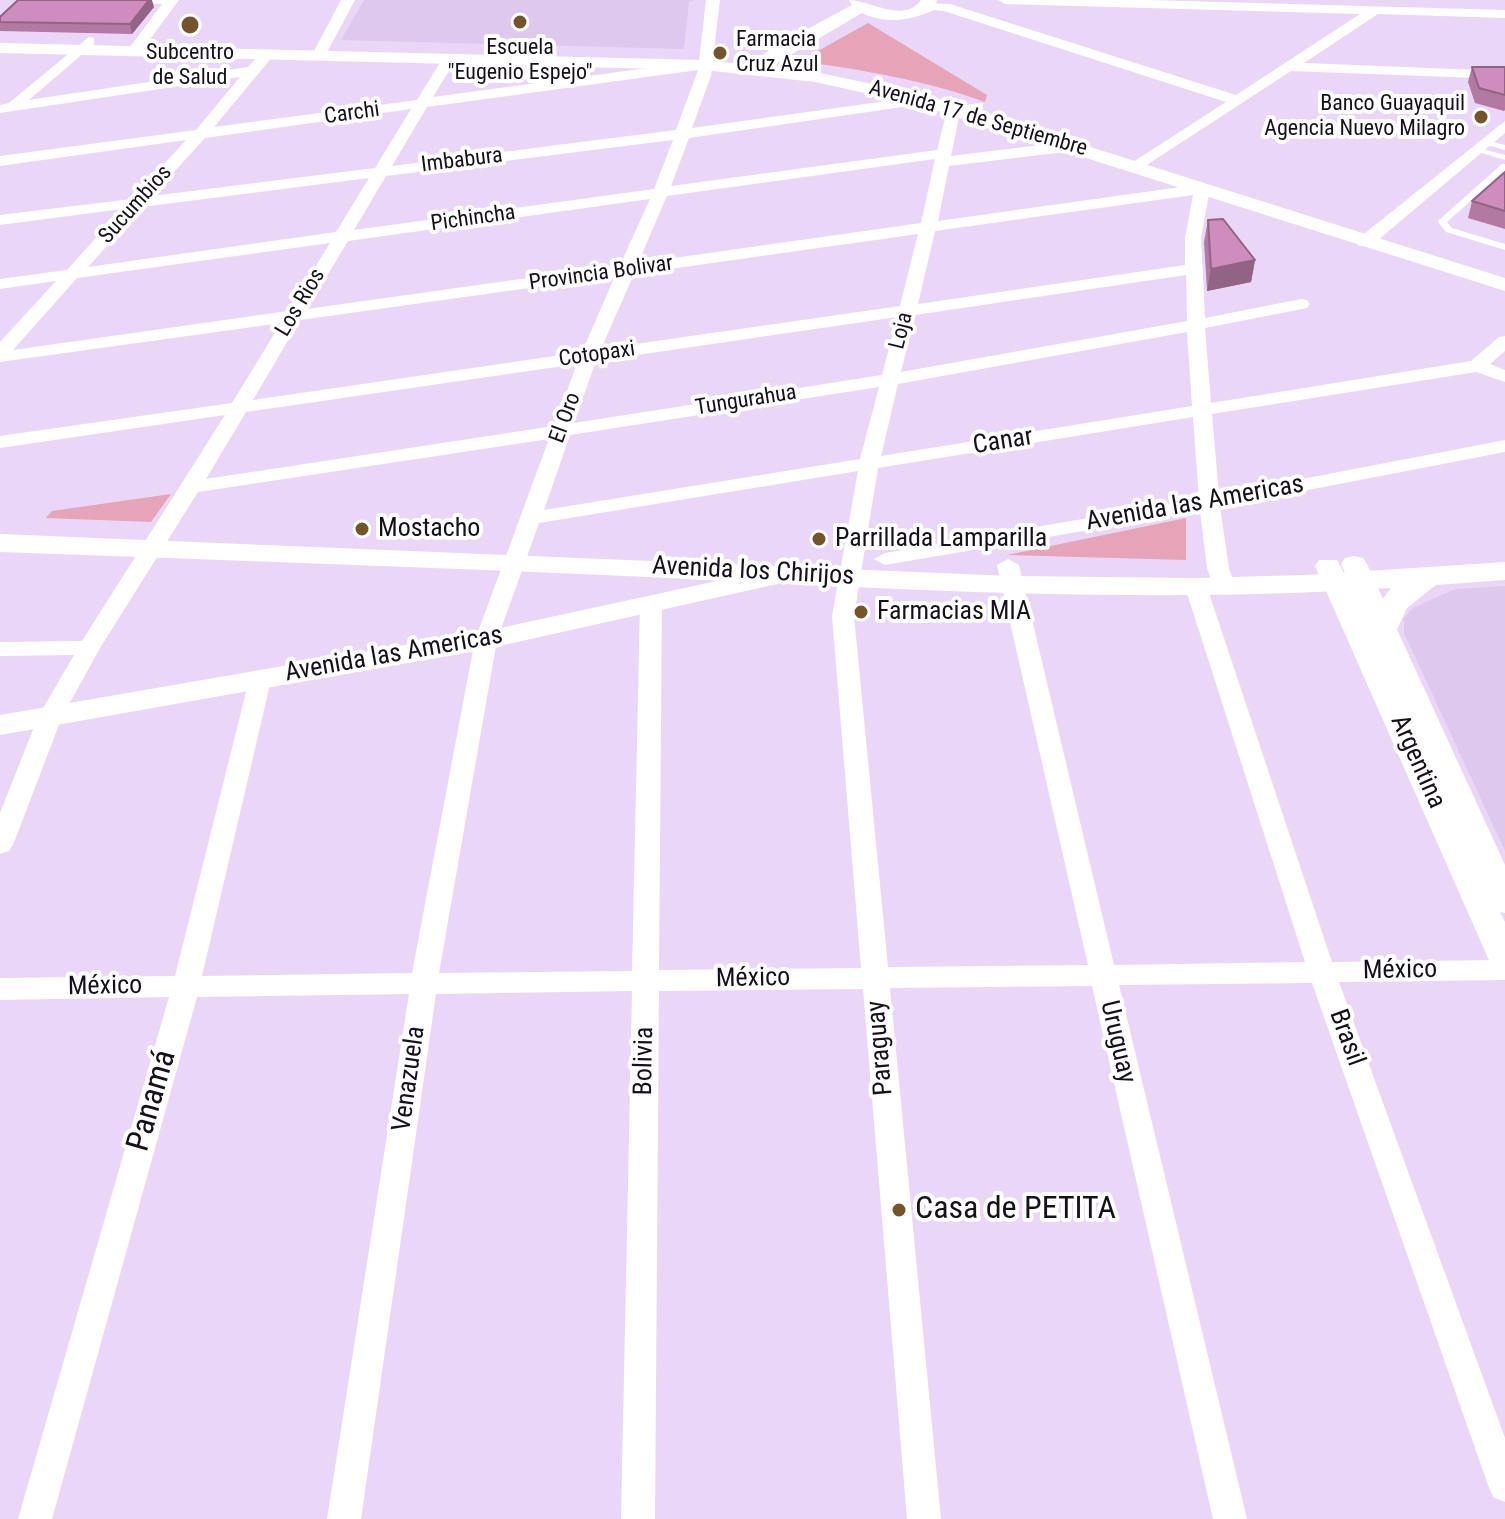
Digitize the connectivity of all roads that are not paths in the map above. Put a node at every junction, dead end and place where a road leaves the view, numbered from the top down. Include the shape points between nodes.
1 (348, 0) edge
2 (713, 0) edge
3 (1005, 0) edge
4 (171, 1) edge
5 (133, 2) edge
6 (928, 3) edge
7 (1375, 6) edge
8 (866, 7) edge
9 (1505, 14) edge
10 (0, 40) edge
11 (85, 45) junction
12 (137, 46) junction
13 (0, 48) edge
14 (321, 50) junction
15 (268, 53) junction
16 (449, 59) junction
17 (705, 61) junction
18 (769, 66) junction
19 (1285, 67) junction
20 (253, 71) junction
21 (1505, 75) edge
22 (923, 100) junction
23 (1236, 100) junction
24 (422, 105) junction
25 (978, 106) junction
26 (6, 108) edge
27 (953, 110) junction
28 (0, 118) edge
29 (1505, 125) edge
30 (200, 134) junction
31 (683, 134) junction
32 (1073, 146) junction
33 (1482, 146) junction
34 (1505, 148) edge
35 (944, 157) junction
36 (1505, 158) edge
37 (0, 161) edge
38 (1142, 163) junction
39 (1505, 166) edge
40 (382, 171) junction
41 (1202, 189) junction
42 (660, 194) junction
43 (138, 203) junction
44 (0, 220) edge
45 (928, 228) junction
46 (342, 237) junction
47 (1370, 237) junction
48 (1505, 247) edge
49 (1194, 269) junction
50 (628, 270) junction
51 (1505, 271) edge
52 (73, 274) junction
53 (0, 284) edge
54 (1505, 285) edge
55 (1301, 304) dead end
56 (908, 309) junction
57 (294, 316) junction
58 (1196, 326) junction
59 (1505, 341) edge
60 (0, 355) edge
61 (589, 356) junction
62 (1477, 366) junction
63 (1505, 376) edge
64 (890, 379) junction
65 (238, 407) junction
66 (1202, 409) junction
67 (562, 430) junction
68 (0, 442) edge
69 (1505, 446) edge
70 (869, 464) junction
71 (190, 487) junction
72 (1209, 503) junction
73 (0, 526) edge
74 (159, 539) junction
75 (522, 540) junction
76 (0, 543) edge
77 (1505, 553) edge
78 (885, 559) junction
79 (851, 567) junction
80 (1505, 571) edge
81 (1345, 573) junction
82 (1010, 575) junction
83 (1429, 576) junction
84 (1213, 581) junction
85 (679, 582) junction
86 (651, 603) junction
87 (1383, 629) junction
88 (486, 640) junction
89 (89, 648) junction
90 (0, 649) edge
91 (260, 680) junction
92 (50, 717) junction
93 (0, 725) edge
94 (0, 845) edge
95 (1505, 901) edge
96 (1505, 958) edge
97 (1505, 970) edge
98 (1322, 972) junction
99 (1101, 975) junction
100 (874, 978) junction
101 (647, 981) junction
102 (424, 983) junction
103 (186, 986) junction
104 (0, 989) edge
105 (1505, 1485) edge
106 (35, 1519) edge
107 (344, 1519) edge
108 (638, 1519) edge
109 (924, 1519) edge
110 (1230, 1519) edge

1 - 14 street
2 - 17 street, El Oro
3 - 7 street
4 - 5 lane
4 - 12 street
6 - 8 street via 913,13
6 - 23 street
7 - 9 street
7 - 19 street
8 - 18 street
10 - 11 street, Avenida 17 de Septiembre
11 - 12 street, Avenida 17 de Septiembre
11 - 13 street, Avenida 17 de Septiembre
11 - 26 street
12 - 14 street, Avenida 17 de Septiembre
12 - 15 street, Avenida 17 de Septiembre
14 - 15 street, Avenida 17 de Septiembre
14 - 16 street, Avenida 17 de Septiembre
14 - 17 street, Avenida 17 de Septiembre
15 - 20 street, Sucumbios
16 - 17 street, Avenida 17 de Septiembre
16 - 24 street, Los Rios
17 - 18 street, Avenida 17 de Septiembre
17 - 24 street, Carchi
17 - 31 street, El Oro
18 - 22 street, Avenida 17 de Septiembre
18 - 25 street, Avenida 17 de Septiembre via 896,83
19 - 21 street
19 - 23 street
20 - 26 street
20 - 30 street, Sucumbios
22 - 27 street, Avenida 17 de Septiembre
22 - 31 street, Imbabura
23 - 38 street
24 - 30 street, Carchi
24 - 40 street, Los Rios
25 - 27 street
25 - 38 street, Avenida 17 de Septiembre
26 - 28 street
27 - 32 street, Avenida 17 de Septiembre
27 - 35 street, Loja
29 - 33 street
30 - 37 street, Carchi
30 - 43 street, Sucumbios
31 - 40 street, Imbabura
31 - 42 street, El Oro
32 - 35 street, Pichincha
32 - 38 street, Avenida 17 de Septiembre
33 - 34 lane
33 - 36 lane
33 - 47 street
35 - 42 street, Pichincha
35 - 45 street, Loja
38 - 41 street, Avenida 17 de Septiembre
38 - 47 street, Avenida 17 de Septiembre
39 - 48 lane via 1442,222 1449,230
40 - 43 street, Imbabura
40 - 46 street, Los Rios
41 - 45 street, Provincia Bolivar
41 - 47 street, Avenida 17 de Septiembre
41 - 49 street, Brasil via 1193,238
42 - 46 street, Pichincha
42 - 50 street, El Oro
43 - 44 street, Imbabura
43 - 52 street, Sucumbios
45 - 50 street, Provincia Bolivar
45 - 56 street, Loja
46 - 52 street, Pichincha
46 - 57 street, Los Rios
47 - 51 street, Avenida 17 de Septiembre
47 - 54 street, Avenida 17 de Septiembre
49 - 56 street, Cotopaxi
49 - 58 street, Brasil
50 - 57 street, Provincia Bolivar
50 - 61 street, El Oro
52 - 53 street, Pichincha
52 - 60 street, Sucumbios
55 - 58 street, Tungurahua
56 - 61 street, Cotopaxi
56 - 64 street, Loja
57 - 60 street, Provincia Bolivar
57 - 65 street, Los Rios
58 - 64 street, Tungurahua
58 - 66 street, Brasil
59 - 62 street
61 - 65 street, Cotopaxi
61 - 67 street, El Oro
62 - 63 street
62 - 66 street, Canar
64 - 67 street, Tungurahua
64 - 70 street, Loja
65 - 68 street, Cotopaxi
65 - 71 street, Los Rios
66 - 70 street, Canar
66 - 72 street, Brasil
67 - 71 street, Tungurahua
67 - 75 street, El Oro
69 - 72 street, Avenida las Americas
70 - 75 street, Canar
70 - 79 street, Loja
71 - 74 street, Los Rios
72 - 78 street, Avenida las Americas
72 - 84 street, Brasil
73 - 74 main road, Avenida los Chirijos
74 - 75 main road, Avenida los Chirijos
74 - 76 main road, Avenida los Chirijos
74 - 89 street, Los Rios
75 - 79 main road, Avenida los Chirijos
75 - 85 main road, Avenida los Chirijos
75 - 88 street, El Oro
77 - 81 main road, Avenida los Chirijos
78 - 79 main road, Avenida los Chirijos
78 - 82 main road, Avenida los Chirijos
79 - 82 main road, Avenida los Chirijos
79 - 85 main road, Avenida los Chirijos
79 - 100 street, Paraguay via 843,616
80 - 83 main road, Avenida los Chirijos
81 - 83 main road, Avenida los Chirijos
81 - 84 main road, Avenida los Chirijos
81 - 87 street, Argentina
81 - 96 street, Argentina
82 - 84 main road, Avenida los Chirijos
82 - 99 street, Uruguay
83 - 87 main road via 1388,608
84 - 98 street, Brasil
85 - 86 street, Avenida las Americas
86 - 88 street, Avenida las Americas
86 - 101 street, Bolivia
87 - 95 street, Argentina
88 - 91 street, Avenida las Americas
88 - 102 street, Venazuela
89 - 90 street
89 - 92 street, Los Rios
91 - 92 street, Avenida las Americas
91 - 103 street, Panamá
92 - 93 street, Avenida las Americas
92 - 94 street, Los Rios
97 - 98 street, México
98 - 99 street, México
98 - 105 street, Brasil
99 - 100 street, México
99 - 110 street, Uruguay
100 - 101 street, México
100 - 109 street, Paraguay
101 - 102 street, México
101 - 108 street, Bolivia
102 - 103 street, México
102 - 107 street, Venazuela
103 - 104 street, México
103 - 106 street, Panamá

